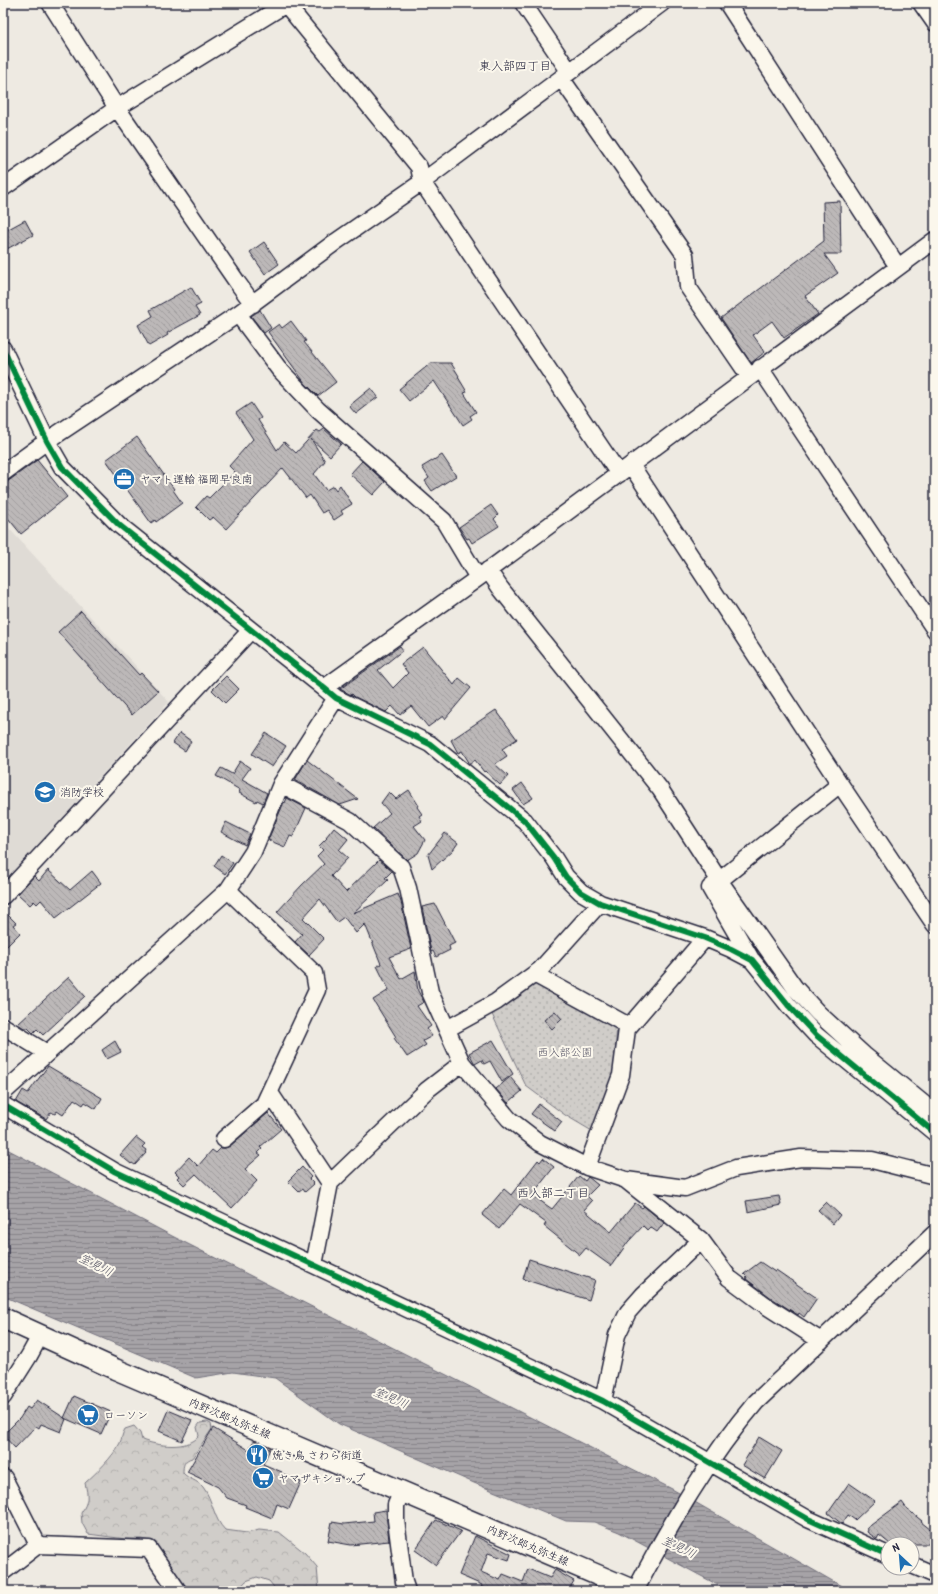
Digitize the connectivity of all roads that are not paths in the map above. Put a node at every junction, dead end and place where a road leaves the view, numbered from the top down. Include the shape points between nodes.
1 (50, 3) edge
2 (523, 3) edge
3 (662, 3) edge
4 (727, 3) edge
5 (921, 3) edge
6 (285, 4) edge
7 (935, 23) edge
8 (565, 75) junction
9 (117, 108) junction
10 (422, 182) junction
11 (3, 188) edge
12 (935, 240) edge
13 (898, 267) junction
14 (253, 304) junction
15 (238, 314) junction
16 (3, 349) edge
17 (755, 372) junction
18 (48, 441) junction
19 (625, 469) junction
20 (3, 473) edge
21 (483, 574) junction
22 (251, 630) junction
23 (935, 630) edge
24 (330, 693) junction
25 (281, 784) junction
26 (840, 784) junction
27 (719, 880) junction
28 (228, 890) junction
29 (3, 896) edge
30 (600, 902) junction
31 (935, 925) edge
32 (705, 938) junction
33 (752, 960) junction
34 (534, 974) junction
35 (3, 1026) edge
36 (629, 1026) junction
37 (447, 1029) junction
38 (47, 1053) junction
39 (462, 1063) junction
40 (3, 1094) edge
41 (270, 1094) junction
42 (3, 1105) edge
43 (935, 1113) edge
44 (935, 1134) edge
45 (224, 1139) dead end
46 (587, 1167) junction
47 (935, 1176) edge
48 (626, 1180) junction
49 (330, 1183) junction
50 (935, 1233) edge
51 (701, 1240) junction
52 (314, 1265) junction
53 (3, 1318) edge
54 (40, 1336) junction
55 (821, 1341) junction
56 (3, 1397) edge
57 (603, 1400) junction
58 (706, 1468) junction
59 (3, 1479) edge
60 (402, 1491) junction
61 (38, 1545) junction
62 (880, 1550) edge
63 (920, 1568) edge
64 (3, 1572) edge
65 (935, 1575) edge
66 (638, 1585) edge
67 (178, 1591) edge
68 (407, 1591) edge

1 - 9 street
2 - 8 street
3 - 8 street
4 - 13 street
5 - 7 street
6 - 9 street
6 - 10 street via 419,168
8 - 10 street
8 - 17 street via 685,255 688,287
9 - 11 street
9 - 14 street
10 - 14 street via 334,243
10 - 19 street
12 - 13 street
13 - 17 street
14 - 15 street
15 - 18 street
15 - 21 street via 279,369 318,410 444,521
16 - 18 street
17 - 19 street
17 - 23 street
18 - 20 street
18 - 22 street via 62,467 119,525
19 - 21 street
19 - 26 street
21 - 24 street
21 - 27 street via 506,595 660,789
22 - 24 street
22 - 29 street
24 - 25 street
24 - 30 street via 430,744 525,821 566,877 581,892
25 - 28 street via 253,852
25 - 37 street via 350,821 401,867 408,888 430,992
26 - 27 street
26 - 31 street
27 - 33 street via 710,888
27 - 43 street via 795,988 818,1013 864,1055
28 - 38 street
28 - 41 street via 314,973 317,990
30 - 32 street
30 - 34 street
32 - 33 street
32 - 36 street
33 - 44 street via 816,1035
34 - 36 street
34 - 37 street via 496,1002
35 - 38 street
36 - 46 street via 621,1075
37 - 39 street
38 - 40 street
39 - 46 street via 509,1119 540,1143
39 - 49 street via 427,1090
41 - 45 street via 264,1104
41 - 49 street
42 - 52 street via 114,1172
46 - 48 street
47 - 48 street via 872,1160 801,1158 736,1168 685,1188
48 - 51 street
49 - 52 street
50 - 55 street
51 - 55 street via 729,1278
51 - 57 street via 642,1295 628,1312 617,1335
52 - 57 street
53 - 54 main road, 内野次郎丸弥生線
54 - 56 street
54 - 60 main road, 内野次郎丸弥生線
55 - 58 street via 756,1402
57 - 58 street
58 - 62 street via 808,1519
58 - 66 street
59 - 61 street
60 - 66 main road, 内野次郎丸弥生線
60 - 68 street via 396,1505 396,1520
61 - 64 street
61 - 67 street via 149,1549
63 - 65 street

